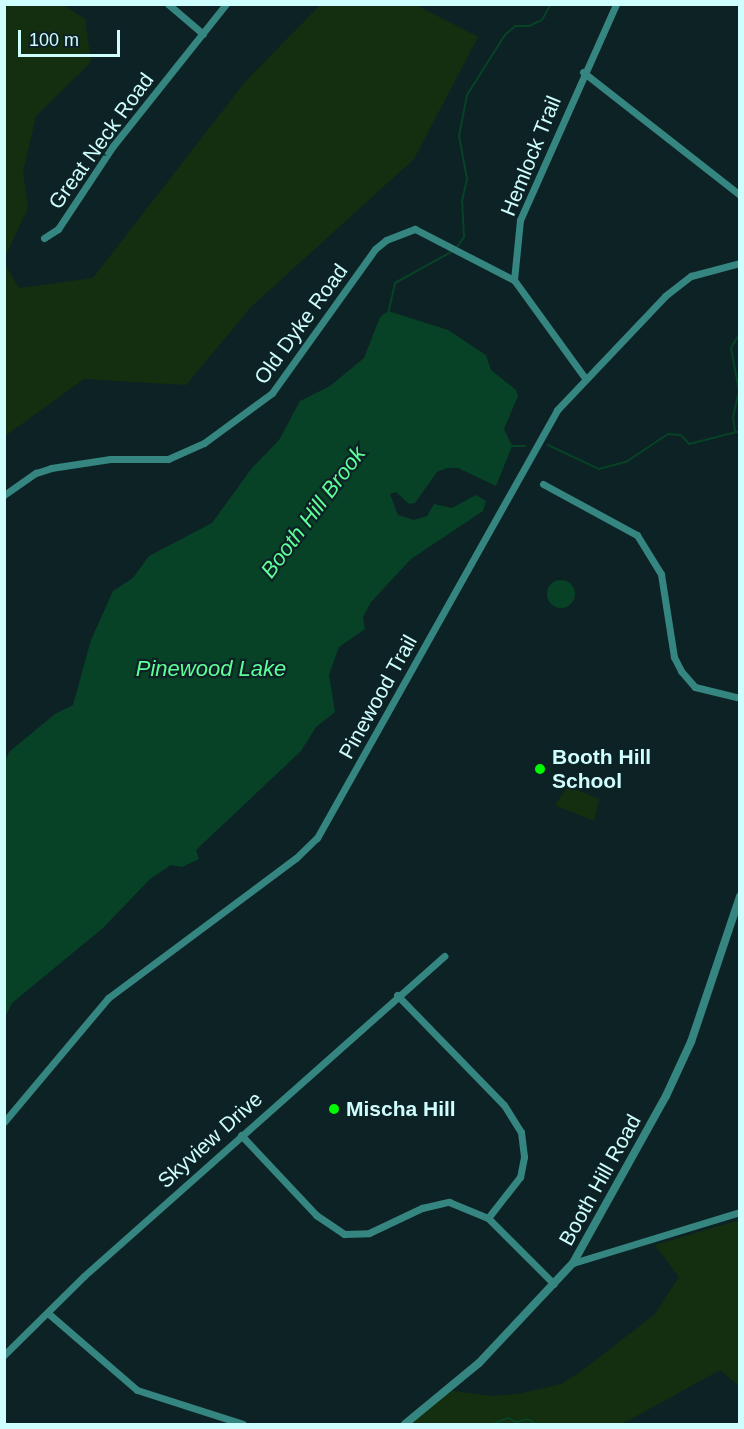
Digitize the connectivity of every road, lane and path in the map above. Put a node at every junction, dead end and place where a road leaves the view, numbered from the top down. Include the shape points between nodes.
1 (168, 4) edge
2 (226, 4) edge
3 (616, 4) edge
4 (203, 34) junction
5 (583, 72) junction
6 (740, 195) edge
7 (44, 238) dead end
8 (740, 263) edge
9 (514, 279) junction
10 (585, 378) junction
11 (543, 484) dead end
12 (4, 495) edge
13 (740, 698) edge
14 (740, 896) edge
15 (444, 956) dead end
16 (397, 995) junction
17 (4, 1122) edge
18 (241, 1135) junction
19 (740, 1212) edge
20 (488, 1218) junction
21 (573, 1263) junction
22 (554, 1284) junction
23 (49, 1314) junction
24 (4, 1355) edge
25 (243, 1425) edge
26 (405, 1425) edge

1 - 4 street
2 - 4 street, Great Neck Road
3 - 5 street, Hemlock Trail
4 - 7 street, Great Neck Road via 113,146 58,229
5 - 6 street
5 - 9 street, Hemlock Trail via 520,220
8 - 10 street, Pinewood Trail via 691,276 665,296
9 - 10 street
9 - 12 street, Old Dyke Road via 415,229 386,240 375,249 272,393 191,451 168,459 110,459 51,468 36,473
10 - 17 street, Pinewood Trail via 557,410 316,838 296,858 108,998
11 - 13 street via 637,535 661,574 674,657 681,671 695,687
14 - 21 street, Booth Hill Road via 691,1042 666,1096
15 - 16 street, Skyview Drive
16 - 18 street, Skyview Drive
16 - 20 street via 504,1105 521,1132 524,1157 520,1177
18 - 20 street via 316,1215 344,1234 369,1233 423,1208 449,1202
18 - 23 street, Skyview Drive via 84,1276
19 - 21 street
20 - 22 street
21 - 22 street, Booth Hill Road
22 - 26 street, Booth Hill Road via 478,1363
23 - 24 street, Skyview Drive
23 - 25 street via 137,1390

